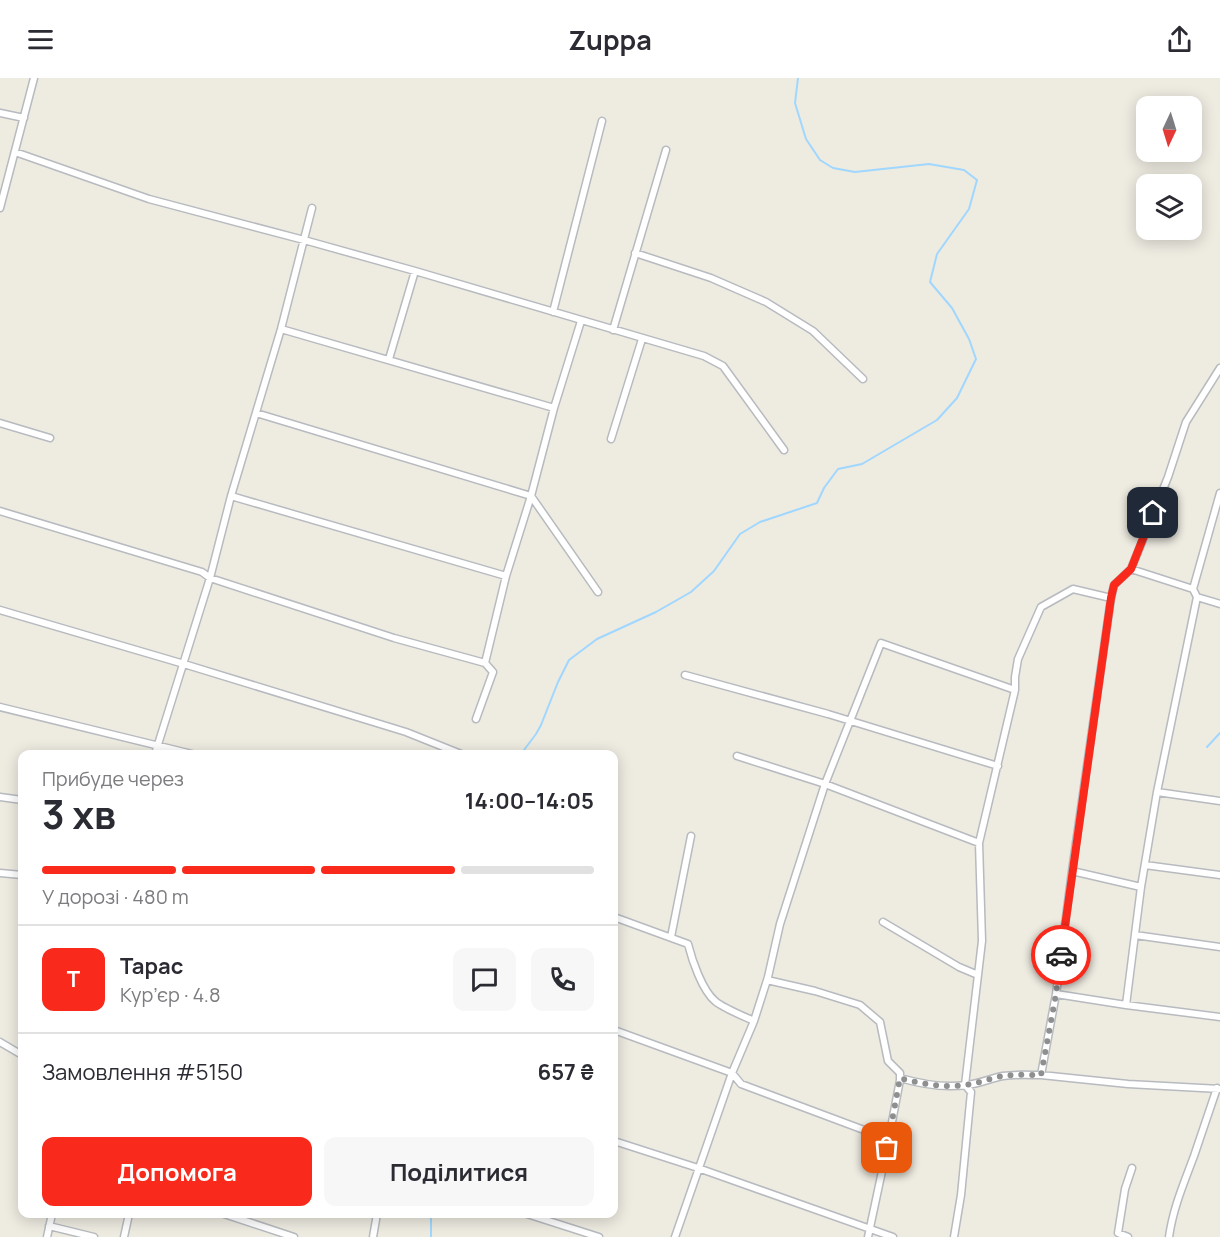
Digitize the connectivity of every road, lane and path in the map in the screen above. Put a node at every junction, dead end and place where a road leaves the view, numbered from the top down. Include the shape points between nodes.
1 (34, 78) edge
2 (0, 113) edge
3 (24, 118) junction
4 (602, 121) dead end
5 (666, 150) dead end
6 (15, 152) junction
7 (0, 208) edge
8 (312, 208) dead end
9 (304, 240) junction
10 (635, 253) junction
11 (415, 271) junction
12 (553, 312) junction
13 (581, 321) junction
14 (281, 329) junction
15 (613, 330) junction
16 (642, 339) junction
17 (389, 360) junction
18 (1220, 368) edge
19 (863, 379) dead end
20 (554, 408) junction
21 (256, 413) junction
22 (0, 423) edge
23 (50, 438) dead end
24 (610, 439) dead end
25 (784, 450) dead end
26 (1220, 494) edge
27 (231, 496) junction
28 (531, 496) junction
29 (0, 511) edge
30 (1131, 569) junction
31 (506, 576) junction
32 (210, 578) junction
33 (1193, 589) junction
34 (597, 592) dead end
35 (1197, 597) junction
36 (1111, 598) junction
37 (1220, 604) edge
38 (0, 610) edge
39 (485, 663) junction
40 (184, 664) junction
41 (685, 675) dead end
42 (1015, 690) junction
43 (0, 707) edge
44 (476, 719) dead end
45 (850, 721) junction
46 (157, 746) junction
47 (156, 750) edge
48 (174, 750) edge
49 (450, 750) edge
50 (737, 756) dead end
51 (998, 766) junction
52 (825, 784) junction
53 (1157, 792) junction
54 (0, 797) edge
55 (18, 799) edge
56 (1220, 801) edge
57 (691, 836) dead end
58 (980, 843) junction
59 (1145, 865) junction
60 (1072, 871) junction
61 (0, 873) edge
62 (18, 875) edge
63 (1220, 875) edge
64 (1141, 887) junction
65 (618, 918) edge
66 (883, 922) dead end
67 (1135, 935) junction
68 (671, 937) junction
69 (1220, 948) edge
70 (978, 975) junction
71 (767, 980) junction
72 (1056, 994) junction
73 (1126, 1005) junction
74 (1220, 1017) edge
75 (754, 1021) junction
76 (618, 1031) edge
77 (0, 1042) edge
78 (18, 1053) edge
79 (732, 1073) junction
80 (1041, 1075) junction
81 (900, 1078) junction
82 (965, 1085) junction
83 (1219, 1088) edge
84 (618, 1143) edge
85 (888, 1143) junction
86 (698, 1168) junction
87 (1132, 1168) dead end
88 (51, 1218) edge
89 (128, 1218) edge
90 (236, 1218) edge
91 (376, 1218) edge
92 (540, 1218) edge
93 (50, 1226) junction
94 (869, 1229) junction
95 (47, 1237) edge
96 (93, 1237) edge
97 (124, 1237) edge
98 (294, 1237) edge
99 (373, 1237) edge
100 (599, 1237) edge
101 (675, 1237) edge
102 (868, 1237) edge
103 (893, 1237) edge
104 (954, 1237) edge
105 (1128, 1237) edge
106 (1168, 1237) edge

1 - 3 street
2 - 3 street
3 - 6 street
4 - 12 street
5 - 10 street
6 - 7 street
6 - 9 street via 148,200
8 - 9 street
9 - 11 street
9 - 14 street
10 - 15 street
10 - 19 street via 711,278 766,302 813,332
11 - 12 street
11 - 17 street
12 - 13 street
13 - 15 street
13 - 20 street
14 - 17 street
14 - 21 street
15 - 16 street
16 - 24 street
16 - 25 street via 704,356 723,366
17 - 20 street
18 - 30 street via 1186,422
20 - 28 street
21 - 27 street
21 - 28 street
22 - 23 street
26 - 33 street
27 - 31 street
27 - 32 street
28 - 31 street
28 - 34 street
29 - 32 street via 202,572
30 - 33 street
30 - 36 street via 1114,585
31 - 39 street
32 - 39 street
32 - 40 street
33 - 35 street
35 - 37 street
35 - 53 street
36 - 42 street via 1074,589 1041,607 1018,659
36 - 60 street
38 - 40 street
39 - 44 street via 493,672
40 - 46 street
40 - 49 street via 406,732
41 - 45 street
42 - 45 street via 880,643
42 - 51 street
43 - 46 street
45 - 51 street
45 - 52 street
46 - 47 street
46 - 48 street
50 - 52 street
51 - 58 street
52 - 58 street
52 - 71 street via 780,924
53 - 56 street
53 - 59 street
54 - 55 street
57 - 68 street
58 - 70 street via 982,941
59 - 63 street
59 - 64 street
60 - 64 street
60 - 72 street
61 - 62 street
64 - 67 street
65 - 68 street
66 - 70 street
67 - 69 street
67 - 73 street
68 - 75 street via 688,944 715,1001
70 - 82 street
71 - 75 street
71 - 81 street via 860,1005 880,1022 888,1061
72 - 73 street
72 - 80 street
73 - 74 street
75 - 79 street
76 - 79 street
77 - 78 street
79 - 85 street via 741,1084 880,1136
79 - 86 street
80 - 82 street via 1003,1076
80 - 83 street
81 - 82 street
81 - 85 street
82 - 104 street via 971,1092
83 - 106 street via 1180,1190
84 - 86 street
85 - 94 street
86 - 94 street
86 - 101 street
87 - 105 street via 1118,1233
88 - 93 street
89 - 97 street
90 - 98 street
91 - 99 street
92 - 100 street
93 - 95 street
93 - 96 street
94 - 102 street
94 - 103 street

